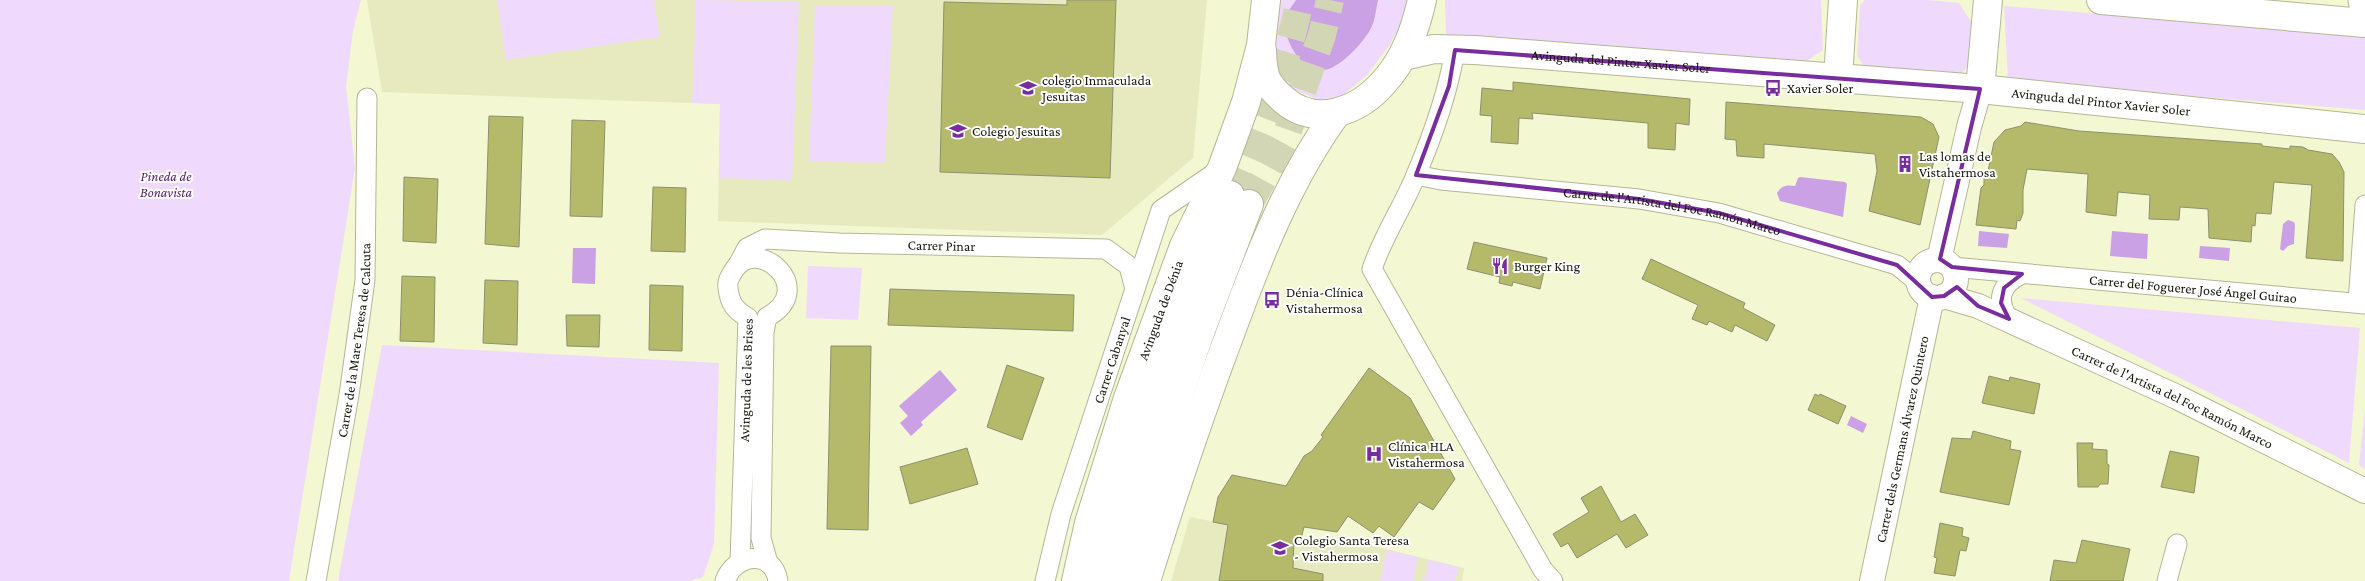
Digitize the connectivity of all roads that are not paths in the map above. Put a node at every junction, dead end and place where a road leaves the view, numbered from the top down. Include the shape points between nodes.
1 (1266, 0) edge
2 (1422, 0) edge
3 (1843, 0) edge
4 (1988, 0) edge
5 (2101, 0) edge
6 (2362, 15) edge
7 (1261, 45) junction
8 (1455, 50) junction
9 (1403, 56) junction
10 (1838, 78) junction
11 (1980, 90) junction
12 (366, 98) dead end
13 (1336, 114) junction
14 (2365, 129) edge
15 (1222, 168) junction
16 (1416, 176) junction
17 (2365, 205) edge
18 (738, 265) junction
19 (2022, 274) junction
20 (1940, 281) junction
21 (1135, 288) junction
22 (2361, 303) edge
23 (2009, 320) junction
24 (2365, 491) edge
25 (2176, 544) dead end
26 (740, 561) junction
27 (768, 563) junction
28 (316, 581) edge
29 (726, 581) edge
30 (778, 581) edge
31 (1045, 581) edge
32 (1076, 581) edge
33 (1097, 581) edge
34 (1120, 581) edge
35 (1146, 581) edge
36 (1553, 581) edge
37 (1872, 581) edge
38 (2167, 581) edge

1 - 7 main road, Avinguda de Dénia
2 - 9 main road, Avinguda de Dénia
3 - 10 main road
4 - 11 main road, Carrer dels Germans Álvarez Quintero
5 - 6 main road
7 - 13 main road, Avinguda de Dénia via 1265,77 1280,97 1299,110
7 - 15 main road, Avinguda de Dénia via 1246,102
8 - 9 main road, Avinguda del Pintor Xavier Soler via 1434,49
8 - 10 main road, Avinguda del Pintor Xavier Soler
8 - 16 street via 1449,86
9 - 13 main road, Avinguda de Dénia via 1372,94 1359,105
10 - 11 main road, Avinguda del Pintor Xavier Soler
11 - 14 main road, Avinguda del Pintor Xavier Soler
11 - 20 street, Carrer dels Germans Álvarez Quintero via 1969,127
12 - 28 street, Carrer de la Mare Teresa de Calcuta via 365,280 349,395
13 - 35 main road via 1312,147 1256,262 1181,467
15 - 21 street, Carrer Cabanyal via 1161,210
15 - 32 main road, Avinguda de Dénia via 1184,246 1128,398
16 - 20 street, Carrer de l'Artista del Foc Ramón Marco via 1639,199 1719,213 1897,265
16 - 36 street via 1372,269 1543,570
17 - 22 street
18 - 21 street, Carrer Pinar via 747,248 765,239 1106,249 1129,266
18 - 26 street, Avinguda de les Brises via 727,282 730,302 735,310 748,318
18 - 27 street, Avinguda de les Brises via 751,258 770,261 785,276 788,288 785,300 776,312 766,318 764,332 760,538
19 - 20 street, Carrer del Foguerer José Ángel Guirao
19 - 22 street, Carrer del Foguerer José Ángel Guirao
19 - 23 street via 2004,288 2001,303
20 - 23 street, Carrer de l'Artista del Foc Ramón Marco via 1978,306
20 - 37 street, Carrer dels Germans Álvarez Quintero
21 - 31 street, Carrer Cabanyal via 1061,514
23 - 24 street, Carrer de l'Artista del Foc Ramón Marco via 2178,397
25 - 38 street
26 - 27 street via 755,558
26 - 29 street via 733,566
27 - 30 street, Avinguda de les Brises
33 - 34 main road, Avinguda de Dénia via 1193,288 1239,200 1202,327 1158,454

